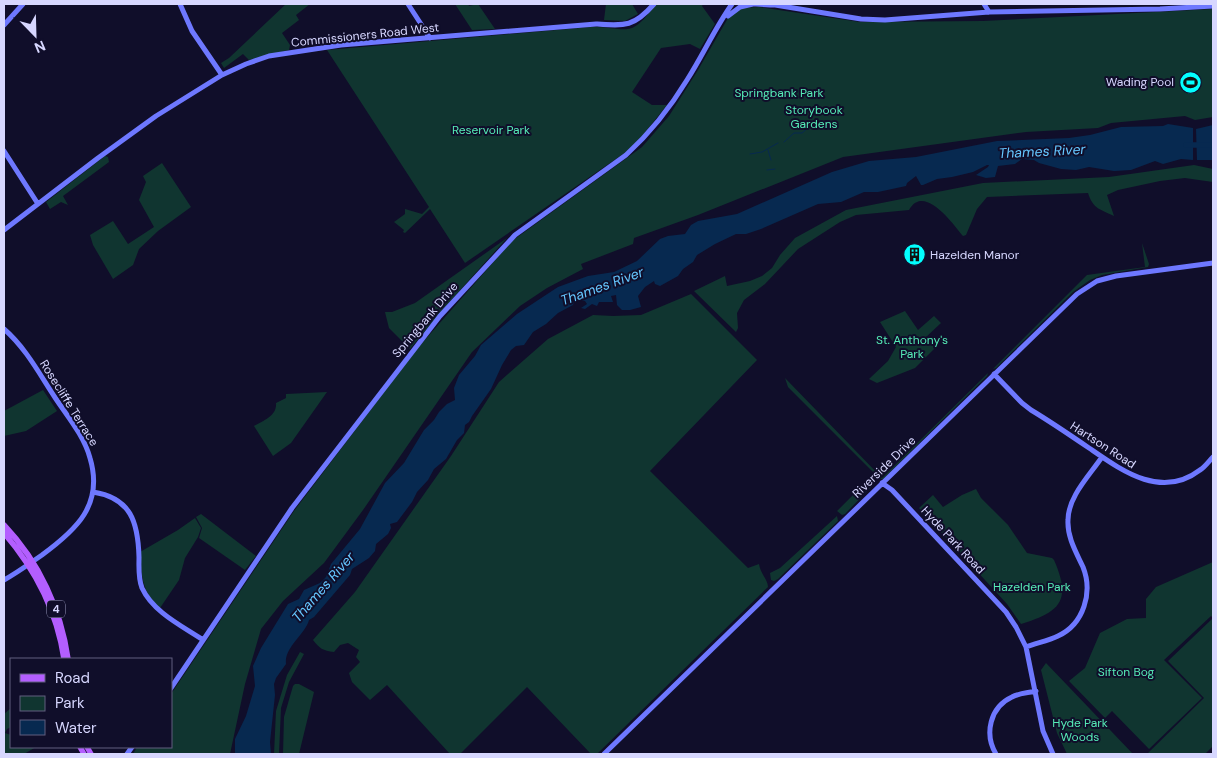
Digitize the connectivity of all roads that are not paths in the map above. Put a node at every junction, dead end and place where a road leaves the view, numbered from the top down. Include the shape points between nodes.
1 (23, 4) edge
2 (180, 4) edge
3 (408, 4) edge
4 (654, 4) edge
5 (754, 4) edge
6 (769, 4) edge
7 (984, 4) edge
8 (730, 5) edge
9 (778, 6) junction
10 (1213, 6) edge
11 (989, 12) junction
12 (4, 25) edge
13 (718, 28) junction
14 (430, 38) junction
15 (222, 76) junction
16 (4, 151) edge
17 (38, 204) junction
18 (4, 230) edge
19 (1213, 264) edge
20 (4, 329) edge
21 (994, 374) junction
22 (1102, 457) junction
23 (1213, 457) edge
24 (882, 483) junction
25 (93, 492) junction
26 (4, 526) edge
27 (4, 533) edge
28 (30, 563) junction
29 (4, 580) edge
30 (203, 640) junction
31 (1026, 647) junction
32 (64, 658) edge
33 (68, 658) edge
34 (172, 686) edge
35 (1036, 691) junction
36 (604, 754) edge
37 (996, 754) edge
38 (1053, 754) edge

1 - 12 main road
2 - 15 main road via 192,31
3 - 14 main road
4 - 14 main road, Commissioners Road West via 639,19 627,25 596,24
5 - 9 main road
5 - 13 main road via 730,13
6 - 9 main road
7 - 11 main road
8 - 13 main road, Springbank Drive
9 - 11 main road via 875,20
10 - 11 main road
13 - 30 main road, Springbank Drive via 663,117 640,142 515,235 440,316 292,508
14 - 15 main road, Commissioners Road West via 298,50 269,56
15 - 17 main road, Commissioners Road West via 156,116
16 - 17 main road
17 - 18 main road, Commissioners Road West
19 - 21 main road, Riverside Drive via 1096,281 1077,294
20 - 25 main road, Rosecliffe Terrace via 26,353 82,438 94,475
21 - 22 main road, Hartson Road via 1022,403
21 - 24 main road, Riverside Drive
22 - 23 main road, Hartson Road via 1146,481 1165,482 1184,479 1199,471
22 - 31 main road via 1074,497 1068,520 1070,538 1088,584 1081,613 1058,636
24 - 31 main road, Hyde Park Road via 1006,612
24 - 36 main road, Riverside Drive
25 - 28 main road, Rosecliffe Terrace via 79,524
25 - 30 main road via 103,493 120,502 131,516 137,536 139,576 152,604
26 - 28 main road, 4
27 - 28 main road, 4
28 - 29 main road, Rosecliffe Terrace
28 - 32 main road, 4 via 55,621
28 - 33 main road, 4 via 50,594 60,619
30 - 34 main road, Springbank Drive
31 - 35 main road, Hyde Park Road
35 - 37 main road via 1011,697 997,709 992,718 990,736
35 - 38 main road, Hyde Park Road via 1044,731

